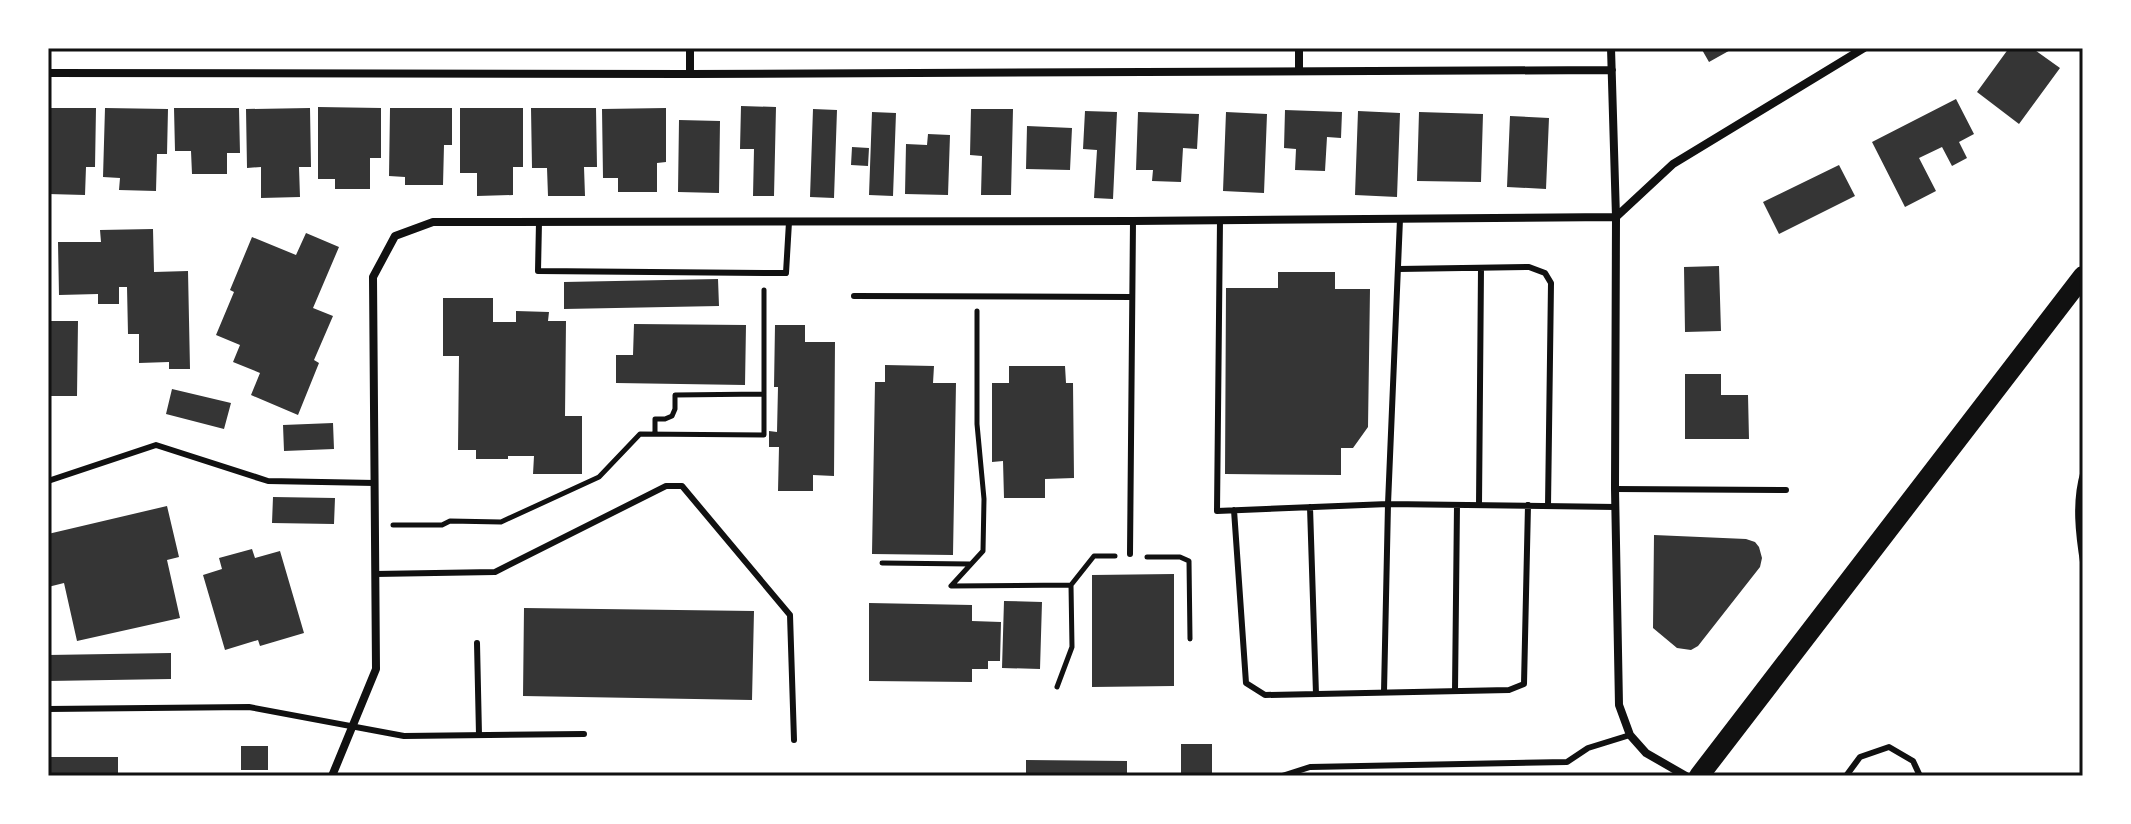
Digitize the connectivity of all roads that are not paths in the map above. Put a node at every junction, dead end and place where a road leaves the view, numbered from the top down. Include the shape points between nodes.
1 (690, 48) edge
2 (1299, 48) edge
3 (1611, 48) edge
4 (1864, 48) edge
5 (1612, 70) junction
6 (1299, 71) junction
7 (48, 73) edge
8 (690, 74) junction
9 (1616, 217) junction
10 (1400, 219) junction
11 (1220, 220) junction
12 (1133, 221) junction
13 (539, 222) junction
14 (789, 222) junction
15 (1481, 268) junction
16 (1399, 269) junction
17 (2083, 276) edge
18 (854, 296) dead end
19 (1132, 297) junction
20 (48, 481) edge
21 (375, 483) junction
22 (1615, 489) junction
23 (1786, 490) dead end
24 (1388, 504) junction
25 (1457, 505) junction
26 (1479, 505) junction
27 (1528, 505) junction
28 (1548, 506) junction
29 (1310, 507) junction
30 (1616, 507) junction
31 (1234, 510) junction
32 (1130, 555) road end
33 (375, 574) junction
34 (477, 643) dead end
35 (1455, 691) junction
36 (1384, 692) junction
37 (1316, 694) junction
38 (48, 709) edge
39 (353, 726) junction
40 (584, 734) dead end
41 (479, 735) junction
42 (1630, 735) junction
43 (794, 740) dead end
44 (332, 776) edge
45 (1282, 776) edge
46 (1686, 776) edge
47 (1699, 776) edge
48 (1846, 776) edge
49 (1920, 776) edge

1 - 8 street
2 - 6 street
3 - 5 street
4 - 9 street via 1673,164
5 - 6 street
5 - 9 street
6 - 8 street
7 - 8 street
9 - 10 street
9 - 22 street
10 - 11 street
10 - 16 lane
11 - 12 street
11 - 31 lane via 1217,511
12 - 14 street
12 - 19 lane
13 - 14 street
13 - 14 lane via 538,271 764,273 786,273
13 - 21 street via 433,222 395,236 373,277
15 - 16 lane
15 - 26 lane
15 - 28 lane via 1529,267 1545,273 1551,283
16 - 24 lane
17 - 47 main road
18 - 19 lane
19 - 32 lane
20 - 21 lane via 156,445 268,481
21 - 33 street
22 - 23 lane
22 - 30 street
24 - 25 lane
24 - 29 lane
24 - 36 lane
25 - 26 lane
25 - 35 lane
26 - 27 lane
27 - 28 lane
27 - 35 lane via 1524,684 1509,690
28 - 30 lane
29 - 31 lane
29 - 37 lane
30 - 42 street via 1619,705
31 - 37 lane via 1246,683 1265,695
33 - 39 street via 376,669
33 - 43 lane via 495,572 666,486 682,486 790,615
34 - 41 lane
35 - 36 lane
36 - 37 lane
38 - 39 lane via 249,707
39 - 41 lane via 404,736
39 - 44 street
40 - 41 lane
42 - 45 lane via 1588,748 1567,762 1310,767
42 - 46 street via 1646,753
48 - 49 lane via 1860,757 1889,747 1913,761

